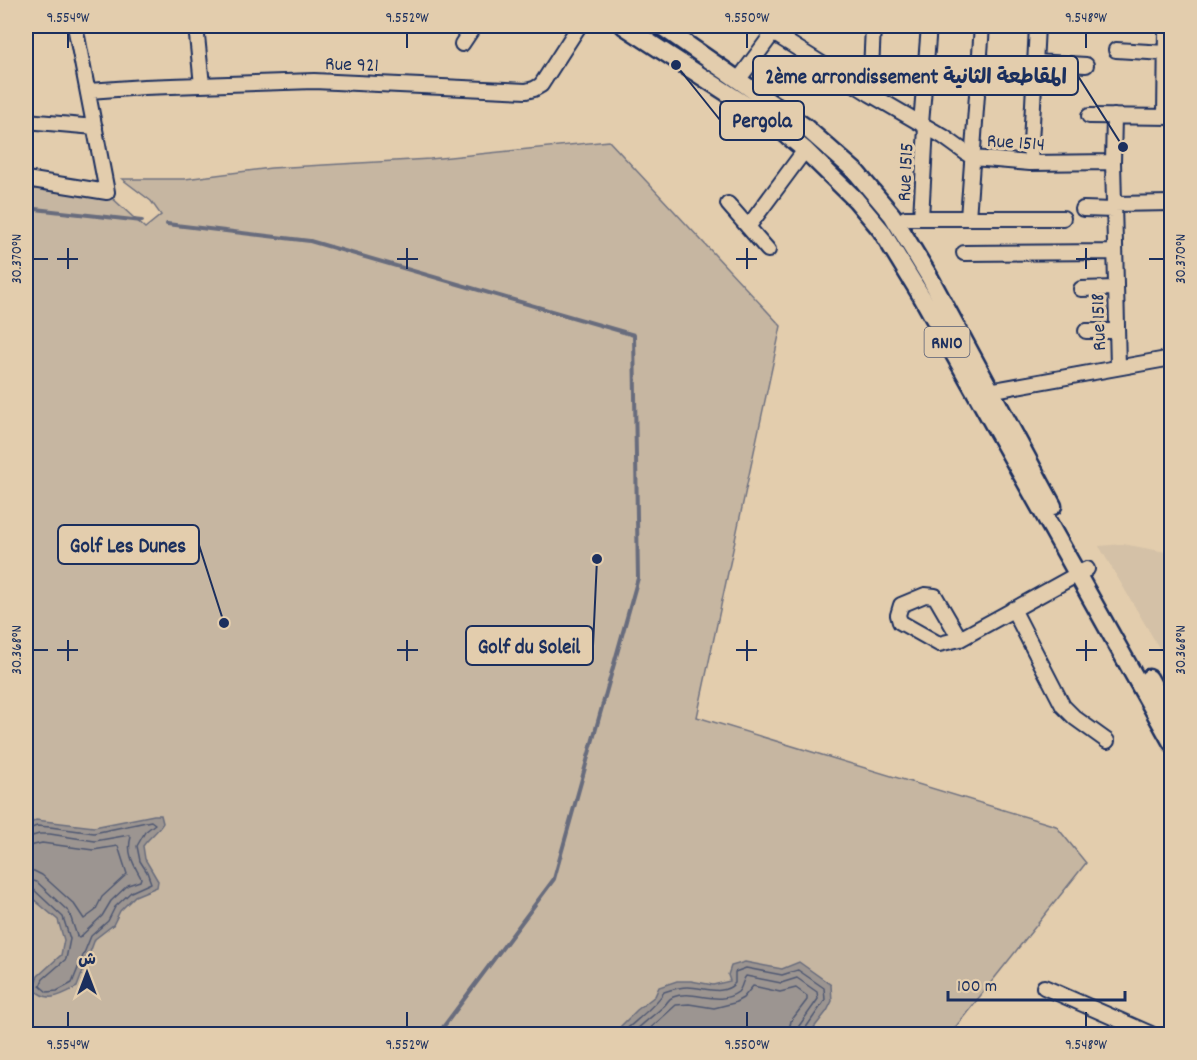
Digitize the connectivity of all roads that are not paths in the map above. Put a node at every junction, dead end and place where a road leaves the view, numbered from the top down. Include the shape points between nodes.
1 (75, 26) edge
2 (196, 26) edge
3 (474, 26) edge
4 (579, 26) edge
5 (624, 26) edge
6 (661, 26) edge
7 (873, 26) edge
8 (929, 26) edge
9 (982, 26) edge
10 (1037, 26) edge
11 (774, 29) edge
12 (1168, 32) edge
13 (462, 44) dead end
14 (1116, 50) dead end
15 (1165, 52) junction
16 (1035, 62) junction
17 (1086, 65) dead end
18 (739, 79) junction
19 (202, 85) junction
20 (89, 90) junction
21 (870, 94) junction
22 (1089, 116) dead end
23 (1114, 116) junction
24 (1168, 117) edge
25 (26, 121) edge
26 (923, 125) junction
27 (95, 127) junction
28 (806, 150) junction
29 (974, 158) junction
30 (1113, 162) junction
31 (1030, 163) junction
32 (26, 179) edge
33 (1172, 203) edge
34 (728, 204) dead end
35 (1114, 207) junction
36 (1083, 209) dead end
37 (905, 218) dead end
38 (921, 218) junction
39 (968, 218) junction
40 (1063, 218) dead end
41 (748, 227) junction
42 (768, 250) dead end
43 (1114, 252) junction
44 (964, 253) dead end
45 (1115, 288) junction
46 (1082, 289) dead end
47 (1086, 331) dead end
48 (1116, 331) junction
49 (1172, 358) edge
50 (1118, 367) junction
51 (989, 391) junction
52 (1082, 571) junction
53 (1013, 609) junction
54 (960, 639) junction
55 (1172, 719) edge
56 (1107, 741) dead end
57 (1172, 743) edge
58 (1044, 987) dead end
59 (1151, 1035) edge

1 - 20 street
2 - 19 street
3 - 13 street
4 - 19 street, Rue 921 via 541,85 526,91 314,81
5 - 28 main road, RN10 via 766,118
6 - 18 main road, RN10
7 - 21 street
8 - 26 street, Rue 1515
9 - 29 street
10 - 16 street
11 - 18 street
11 - 21 street, Rue 1514
12 - 15 street
14 - 15 street
15 - 24 street
16 - 17 street
16 - 31 street
18 - 51 main road, RN10 via 832,149 892,215
19 - 20 street, Rue 921
20 - 27 street
21 - 26 street, Rue 1514
22 - 23 street
23 - 24 street
23 - 30 street, Rue 1518
25 - 27 street
26 - 29 street, Rue 1514
26 - 38 street, Rue 1515
27 - 32 street via 107,192
28 - 41 street
28 - 52 main road, RN10 via 881,231
29 - 31 street, Rue 1514
29 - 39 street
30 - 31 street, Rue 1514
30 - 35 street, Rue 1518
33 - 35 street
34 - 41 street
35 - 36 street
35 - 43 street, Rue 1518
37 - 38 street
38 - 39 street
39 - 40 street
41 - 42 street
43 - 44 street
43 - 45 street, Rue 1518
45 - 46 street
45 - 48 street, Rue 1518
47 - 48 street
48 - 50 street, Rue 1518
49 - 50 street
50 - 51 street
51 - 52 main road, RN10
52 - 53 street
52 - 55 main road, RN10
52 - 57 main road, RN10
53 - 54 street
53 - 56 street via 1063,706
54 - 54 street via 939,644 903,624 898,615 901,605 925,595 935,596
58 - 59 street

